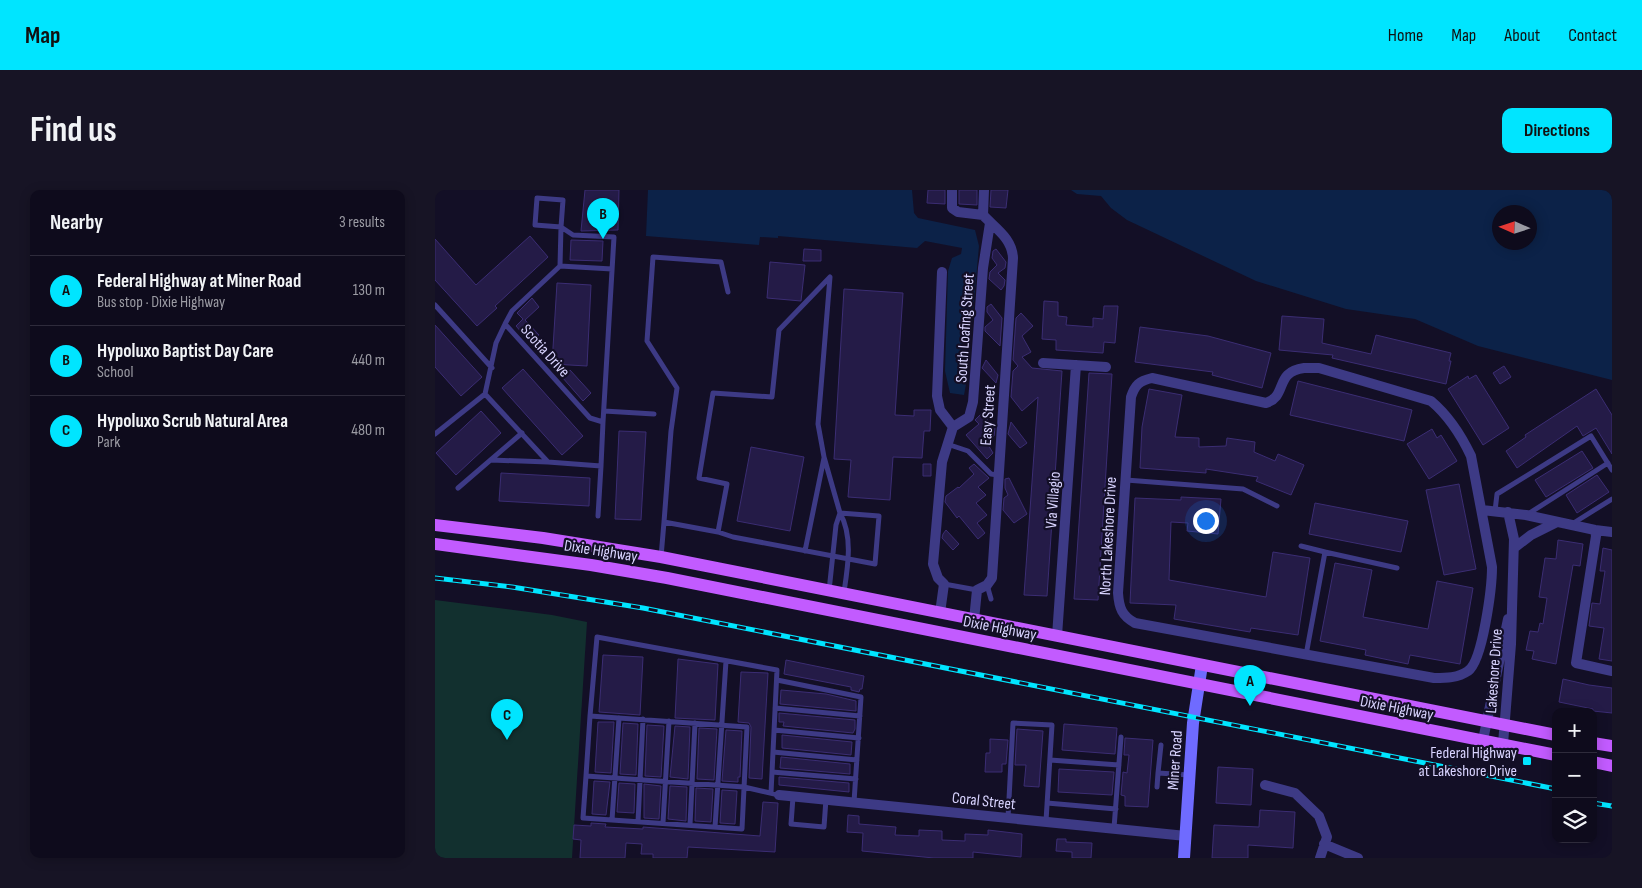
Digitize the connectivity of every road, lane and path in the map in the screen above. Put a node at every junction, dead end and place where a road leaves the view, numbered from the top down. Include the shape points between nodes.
1 (952, 190) edge
2 (983, 190) edge
3 (987, 219) junction
4 (561, 227) junction
5 (560, 266) junction
6 (612, 269) junction
7 (942, 272) dead end
8 (728, 292) dead end
9 (435, 305) edge
10 (505, 324) junction
11 (1043, 362) dead end
12 (1076, 365) junction
13 (1106, 367) dead end
14 (492, 368) junction
15 (485, 394) junction
16 (604, 411) junction
17 (654, 414) dead end
18 (603, 422) junction
19 (953, 426) junction
20 (436, 432) edge
21 (522, 433) junction
22 (947, 444) junction
23 (824, 457) junction
24 (491, 460) junction
25 (548, 462) junction
26 (1608, 463) junction
27 (601, 466) junction
28 (1612, 470) edge
29 (998, 475) junction
30 (1126, 480) junction
31 (458, 488) dead end
32 (1612, 499) edge
33 (1277, 506) dead end
34 (1482, 510) junction
35 (1495, 511) junction
36 (1508, 512) junction
37 (840, 513) junction
38 (1526, 515) junction
39 (598, 516) dead end
40 (664, 522) junction
41 (1557, 522) junction
42 (435, 525) edge
43 (1570, 525) junction
44 (1595, 530) junction
45 (717, 532) junction
46 (1612, 532) edge
47 (435, 544) edge
48 (594, 546) junction
49 (1301, 546) dead end
50 (1513, 548) junction
51 (805, 551) junction
52 (1325, 552) junction
53 (833, 556) junction
54 (661, 558) junction
55 (847, 560) junction
56 (591, 565) junction
57 (1397, 568) dead end
58 (945, 584) junction
59 (987, 585) junction
60 (977, 590) junction
61 (829, 591) junction
62 (843, 594) junction
63 (991, 599) dead end
64 (1512, 600) junction
65 (813, 607) junction
66 (941, 613) junction
67 (973, 620) junction
68 (1057, 636) junction
69 (1305, 656) junction
70 (726, 661) junction
71 (1202, 666) junction
72 (1612, 670) edge
73 (777, 680) junction
74 (1199, 684) junction
75 (775, 708) junction
76 (590, 716) junction
77 (860, 716) junction
78 (619, 718) junction
79 (643, 719) junction
80 (669, 721) junction
81 (1486, 721) junction
82 (695, 723) junction
83 (721, 725) junction
84 (1504, 725) junction
85 (774, 730) junction
86 (1552, 734) edge
87 (1121, 737) dead end
88 (859, 738) junction
89 (1483, 740) junction
90 (1503, 744) junction
91 (1597, 744) edge
92 (1161, 745) dead end
93 (1612, 746) edge
94 (773, 752) junction
95 (1552, 754) edge
96 (857, 760) junction
97 (1050, 760) junction
98 (1597, 763) edge
99 (1119, 764) junction
100 (1612, 766) edge
101 (772, 772) junction
102 (1158, 773) junction
103 (1189, 775) junction
104 (586, 776) junction
105 (615, 778) junction
106 (856, 779) junction
107 (640, 780) junction
108 (666, 782) junction
109 (692, 784) junction
110 (1265, 784) dead end
111 (717, 786) junction
112 (744, 787) junction
113 (1157, 787) dead end
114 (775, 794) junction
115 (793, 796) junction
116 (826, 798) junction
117 (854, 802) junction
118 (1047, 803) junction
119 (1116, 809) junction
120 (1008, 818) junction
121 (612, 820) junction
122 (1046, 821) junction
123 (638, 822) junction
124 (663, 823) junction
125 (690, 825) junction
126 (715, 827) junction
127 (1114, 828) junction
128 (1185, 836) junction
129 (1324, 844) junction
130 (1184, 858) edge
131 (1320, 858) edge
132 (1358, 858) edge

1 - 3 street via 952,208
2 - 3 street, South Loafing Street
3 - 19 street, South Loafing Street via 973,402 969,417
3 - 29 street, Easy Street via 1007,238 1013,258
4 - 4 lane via 563,200 537,198 535,225
4 - 5 lane
4 - 6 lane via 573,235 614,237
5 - 6 lane
5 - 10 lane via 512,311
6 - 16 lane
7 - 19 street, South Loafing Street via 937,396 939,410
8 - 40 lane via 721,262 653,257 647,341 677,388
9 - 14 lane
10 - 14 lane, Scotia Drive via 495,343
10 - 18 lane, Scotia Drive via 590,418
11 - 12 street
12 - 13 street
12 - 68 street, Via Villagio
14 - 15 lane, Scotia Drive
15 - 20 lane
15 - 21 lane
16 - 17 lane
16 - 18 lane
18 - 27 lane
19 - 22 street
21 - 24 lane
21 - 25 lane
22 - 29 lane via 968,451 991,474
22 - 58 street via 942,462 933,564 938,578
23 - 37 lane
23 - 45 lane via 819,424 830,277 779,330 773,397 713,393 699,478 727,484
23 - 51 lane
24 - 25 lane
24 - 31 lane
25 - 27 lane
26 - 28 lane
26 - 35 lane via 1591,436 1497,494
26 - 38 lane
27 - 39 lane
29 - 59 street, Easy Street via 991,578
30 - 33 lane via 1243,489
30 - 34 street, North Lakeshore Drive via 1131,397 1134,387 1141,381 1152,378 1169,381 1266,404 1277,397 1282,381 1290,372 1319,368 1422,398 1443,411 1471,456
30 - 69 street, North Lakeshore Drive via 1118,593 1119,607 1125,618 1135,623
32 - 43 lane
34 - 35 street
34 - 69 street, North Lakeshore Drive via 1492,581 1476,660 1469,671 1454,678 1434,678
35 - 36 street
36 - 38 street
36 - 50 street, Lakeshore Drive
37 - 53 lane via 835,525
37 - 55 lane via 847,525
37 - 55 lane via 879,516 875,564
38 - 41 street
40 - 45 lane
40 - 54 lane
41 - 43 street
41 - 50 street
42 - 48 main road, Dixie Highway
43 - 44 street
44 - 46 street
44 - 72 street via 1576,663
45 - 51 lane
47 - 56 main road, Dixie Highway
48 - 54 main road, Dixie Highway
48 - 56 main road
49 - 52 lane
50 - 64 street, Lakeshore Drive
51 - 53 lane
52 - 57 lane
52 - 69 lane
53 - 55 lane
53 - 61 lane
54 - 61 main road, Dixie Highway
55 - 62 lane
56 - 65 main road, Dixie Highway
58 - 60 lane
58 - 66 street
59 - 60 street
59 - 63 lane
60 - 67 street
61 - 62 main road, Dixie Highway
62 - 65 main road
62 - 66 main road, Dixie Highway
64 - 81 street, Lakeshore Drive
64 - 84 street, Lakeshore Drive
65 - 74 main road, Dixie Highway
66 - 67 main road, Dixie Highway
67 - 68 main road, Dixie Highway
68 - 71 main road, Dixie Highway
70 - 73 lane via 777,670
70 - 76 lane via 597,637
70 - 83 lane
71 - 74 street, Miner Road
71 - 81 main road, Dixie Highway
73 - 75 lane
73 - 77 lane via 861,698
74 - 89 main road, Dixie Highway
74 - 103 street, Miner Road
75 - 77 lane
75 - 85 lane
76 - 78 lane
76 - 104 lane
77 - 88 lane
78 - 79 lane
78 - 105 lane
79 - 80 lane
79 - 107 lane
80 - 82 lane
80 - 108 lane
81 - 84 main road, Dixie Highway
81 - 89 street, Lakeshore Drive
82 - 83 lane
82 - 109 lane
83 - 111 lane
83 - 112 lane via 747,727
84 - 86 main road, Dixie Highway
84 - 90 street, Lakeshore Drive
85 - 88 lane
85 - 94 lane
87 - 99 lane
88 - 96 lane
89 - 90 main road, Dixie Highway
90 - 95 main road, Dixie Highway
91 - 93 main road
92 - 102 lane
94 - 96 lane
94 - 101 lane
96 - 106 lane
97 - 99 lane
97 - 118 lane
97 - 120 lane via 1052,725 1013,723
98 - 100 main road
99 - 119 lane
101 - 106 lane
101 - 114 lane
102 - 103 lane
102 - 113 lane
103 - 128 street, Miner Road
104 - 105 lane
104 - 121 lane via 583,818
105 - 107 lane
105 - 121 lane
106 - 117 lane
107 - 108 lane
107 - 123 lane
108 - 109 lane
108 - 124 lane
109 - 111 lane
109 - 125 lane
110 - 129 street via 1295,793 1319,816 1327,837
111 - 112 lane
111 - 126 lane
112 - 114 lane
112 - 126 lane via 742,829
114 - 115 street, Coral Street
115 - 116 street, Coral Street
115 - 116 lane via 791,824 824,827
116 - 117 street, Coral Street
117 - 120 street, Coral Street
118 - 119 lane
118 - 122 lane
119 - 127 lane
120 - 122 street, Coral Street
121 - 123 lane
122 - 127 street, Coral Street
123 - 124 lane
124 - 125 lane
125 - 126 lane
127 - 128 street, Coral Street
128 - 130 street, Miner Road
129 - 131 street
129 - 132 street

